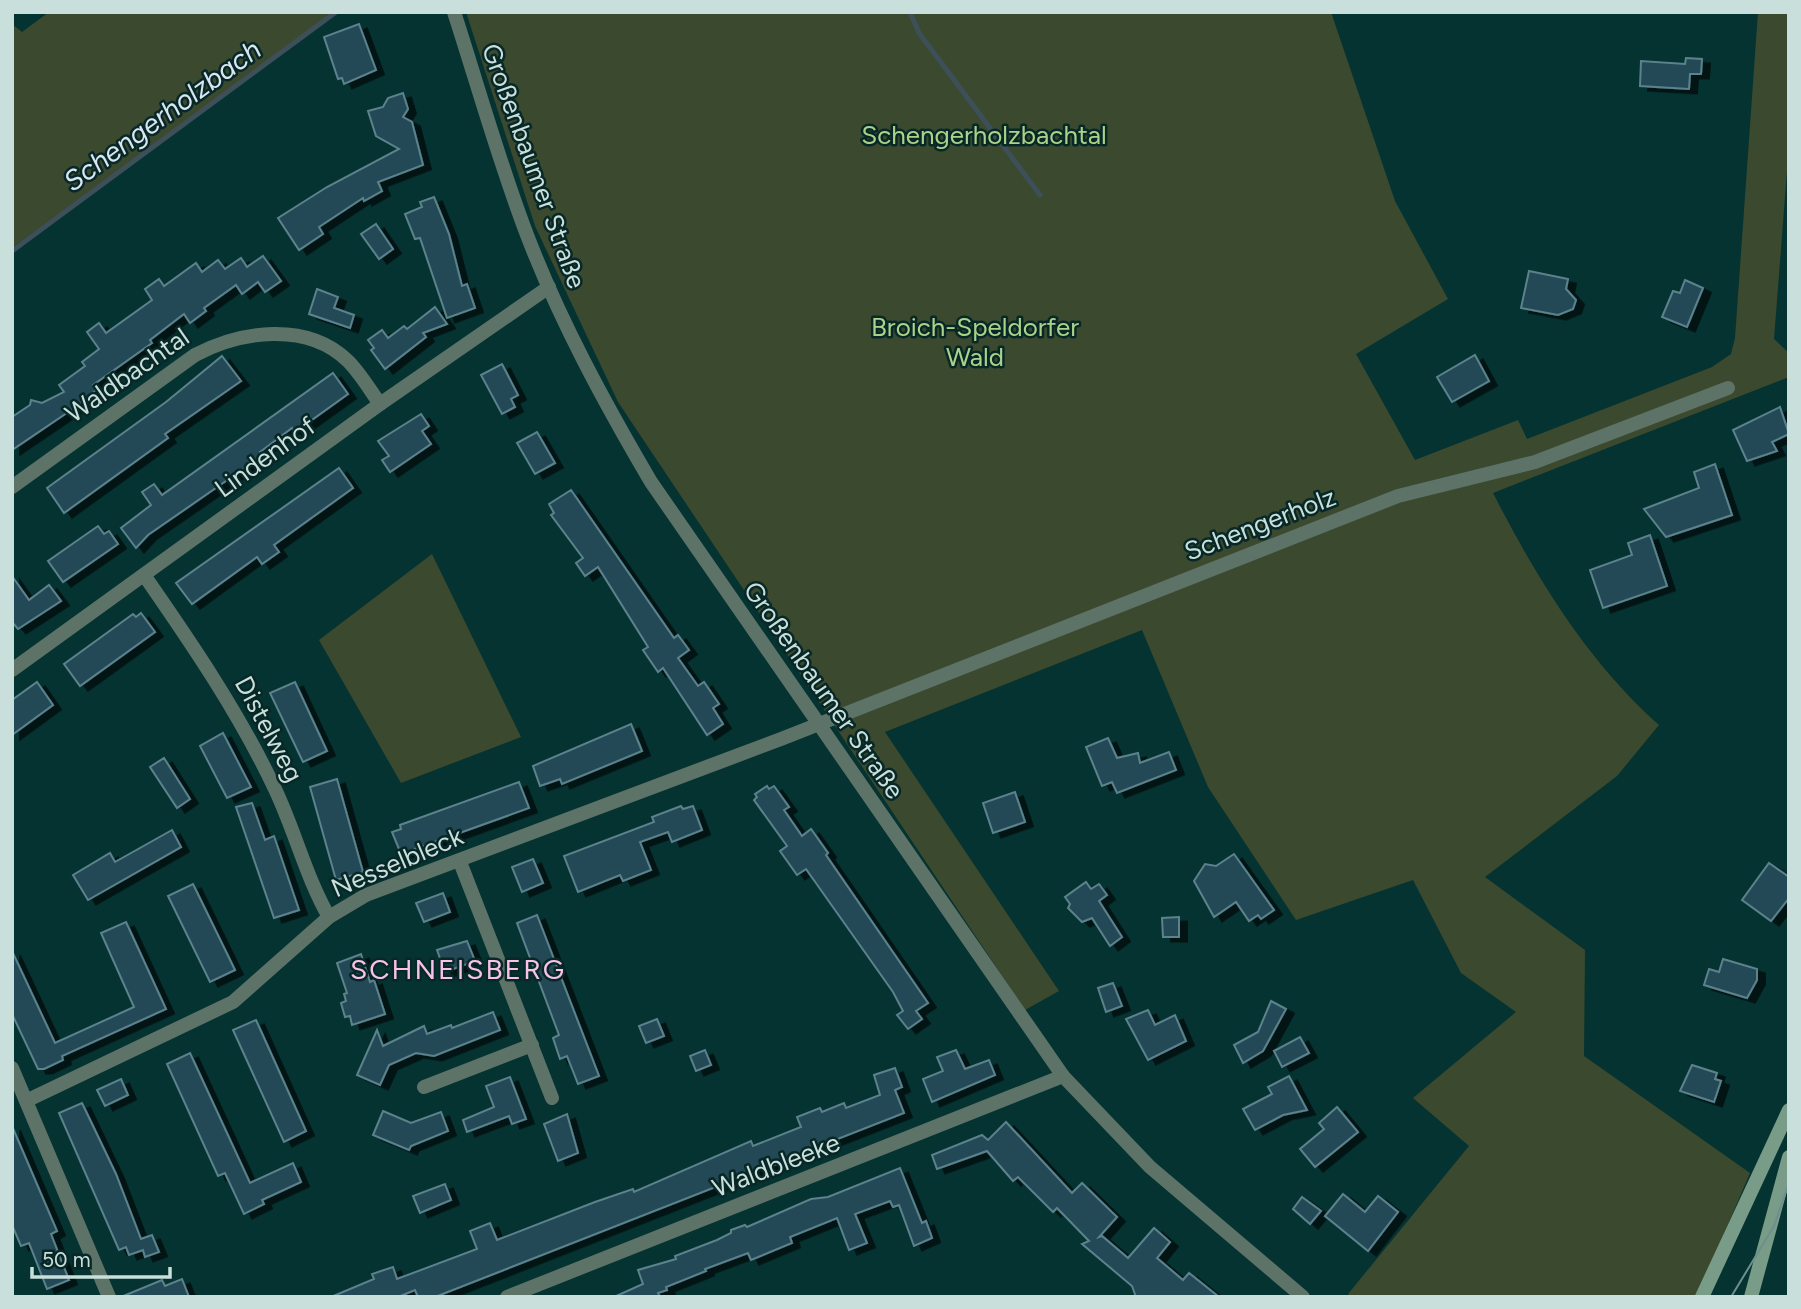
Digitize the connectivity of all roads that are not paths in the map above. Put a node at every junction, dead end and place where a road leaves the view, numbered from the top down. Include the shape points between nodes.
1 (454, 12) edge
2 (549, 287) junction
3 (1728, 388) dead end
4 (380, 404) junction
5 (12, 487) edge
6 (144, 575) junction
7 (12, 670) edge
8 (817, 725) junction
9 (460, 862) junction
10 (329, 917) junction
11 (532, 1045) junction
12 (12, 1068) edge
13 (1063, 1076) junction
14 (424, 1087) dead end
15 (552, 1098) dead end
16 (28, 1100) junction
17 (1789, 1110) edge
18 (1789, 1157) edge
19 (109, 1297) edge
20 (507, 1297) edge
21 (1303, 1297) edge
22 (1702, 1297) edge
23 (1751, 1297) edge

1 - 2 street, Großenbaumer Straße via 526,233
2 - 4 street, Lindenhof
2 - 8 street, Großenbaumer Straße via 603,401 651,482
3 - 8 street, Schengerholz via 1535,462 1398,496
4 - 5 street, Waldbachtal via 348,360 330,349 292,336 251,335 195,355
4 - 6 street, Lindenhof
6 - 7 street, Lindenhof
6 - 10 street, Distelweg via 234,712 274,787
8 - 9 street, Nesselbleck
8 - 13 street, Großenbaumer Straße
9 - 10 street, Nesselbleck via 366,895
9 - 11 street
10 - 16 street, Nesselbleck via 233,1002
11 - 14 street
11 - 15 street
12 - 16 street
13 - 20 street, Waldbleeke
13 - 21 street, Großenbaumer Straße via 1150,1167
16 - 19 street
17 - 22 main road
18 - 23 main road

